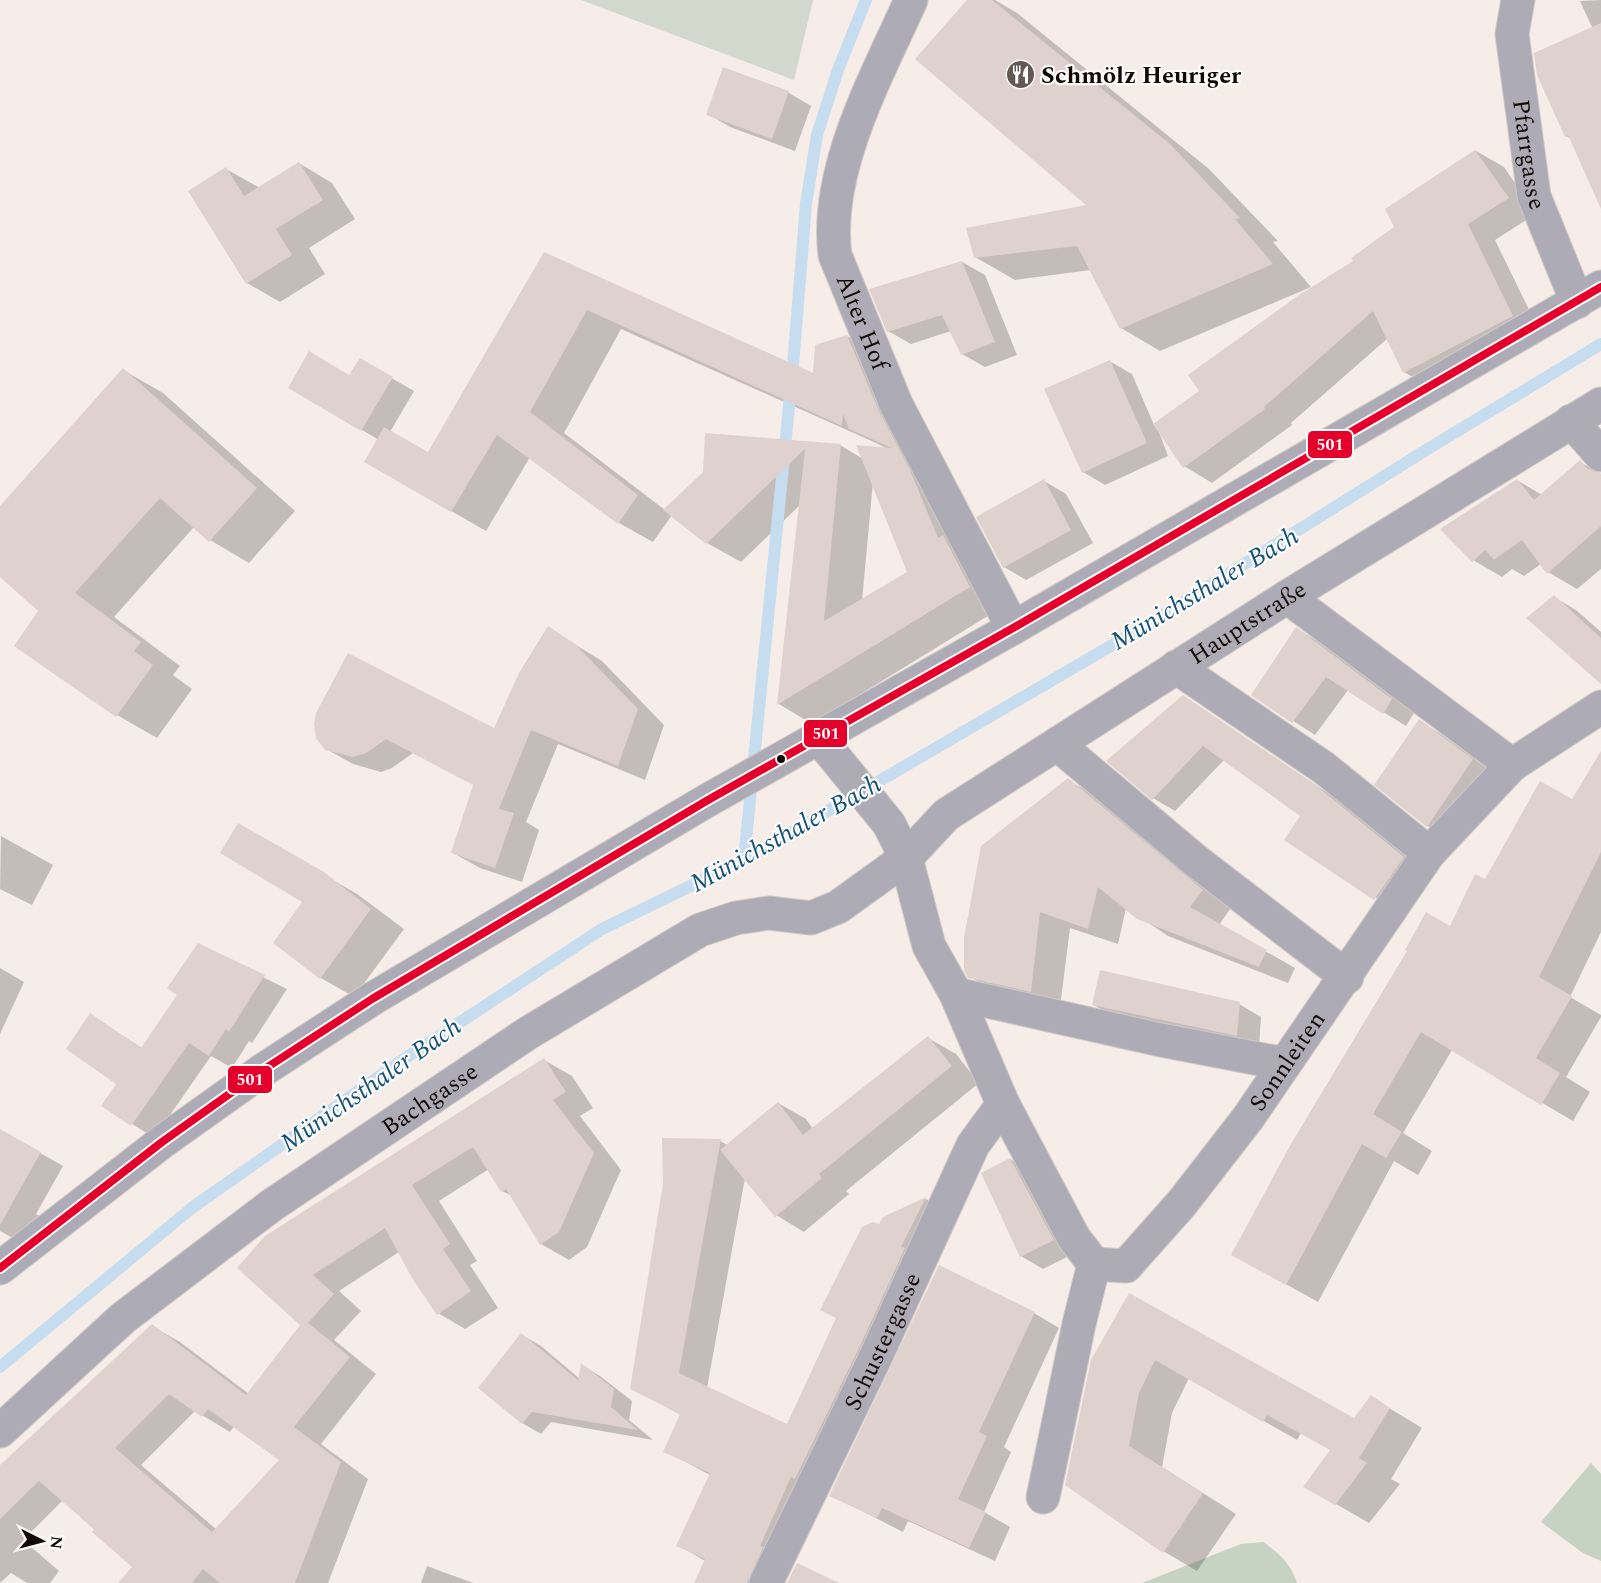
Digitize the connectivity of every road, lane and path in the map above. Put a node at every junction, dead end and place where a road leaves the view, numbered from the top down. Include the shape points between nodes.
1 (911, 0) edge
2 (1518, 0) edge
3 (1589, 295) edge
4 (1601, 404) edge
5 (1571, 421) junction
6 (1601, 455) edge
7 (1287, 597) junction
8 (1013, 628) junction
9 (1176, 667) junction
10 (1601, 707) edge
11 (819, 738) junction
12 (1057, 744) junction
13 (1512, 765) junction
14 (1430, 852) junction
15 (906, 858) junction
16 (1347, 976) junction
17 (956, 994) junction
18 (1286, 1064) junction
19 (1003, 1104) junction
20 (1095, 1264) junction
21 (0, 1268) edge
22 (0, 1431) edge
23 (1043, 1497) dead end
24 (766, 1583) edge

1 - 8 street, Alter Hof via 852,136 836,197 832,232 835,255 896,404
2 - 3 street, Pfarrgasse via 1512,34 1534,196
3 - 8 street
4 - 5 street, Hauptstraße
5 - 6 street
5 - 7 street, Hauptstraße
7 - 9 street, Hauptstraße
7 - 13 street
8 - 11 street
9 - 12 street, Hauptstraße
9 - 14 street via 1324,768
10 - 13 street, Sonnleiten
11 - 15 street via 889,824
11 - 21 street via 381,993 162,1142
12 - 15 street, Hauptstraße via 946,815
12 - 16 street via 1196,861
13 - 14 street, Sonnleiten
14 - 16 street, Sonnleiten
15 - 17 street via 929,946
15 - 22 street, Bachgasse via 838,908 811,918 769,913 736,918 700,930 528,1033 272,1205 123,1318
16 - 18 street, Sonnleiten
17 - 18 street
17 - 19 street
18 - 20 street, Sonnleiten via 1182,1203 1126,1266
19 - 20 street via 1074,1238
19 - 24 street, Schustergasse via 973,1144
20 - 23 street

